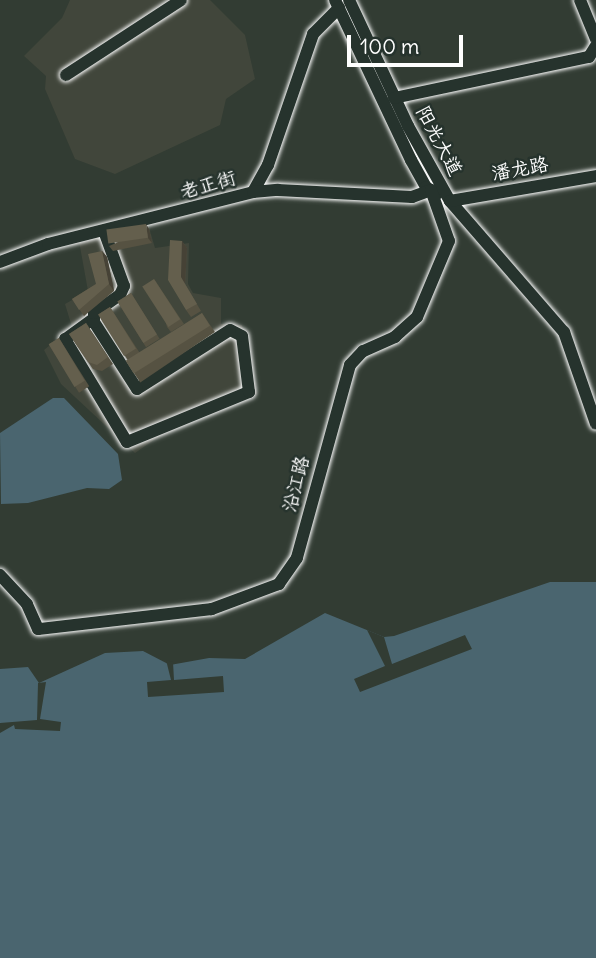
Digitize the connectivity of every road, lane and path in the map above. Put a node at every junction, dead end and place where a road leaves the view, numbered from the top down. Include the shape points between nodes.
1 (181, 0) edge
2 (580, 0) edge
3 (341, 3) edge
4 (596, 39) edge
5 (596, 46) edge
6 (66, 75) dead end
7 (394, 98) junction
8 (596, 176) edge
9 (431, 190) junction
10 (253, 192) junction
11 (450, 201) junction
12 (104, 231) junction
13 (0, 262) edge
14 (93, 319) junction
15 (596, 424) edge
16 (0, 575) edge

1 - 6 street
2 - 4 street
3 - 7 street, 阳光大道
3 - 9 street, 阳光大道 via 396,132
3 - 10 street via 313,34 268,165
5 - 7 street via 589,57
7 - 11 street, 阳光大道
8 - 11 street, 潘龙路
9 - 10 street, 老正街 via 412,197
9 - 11 street, 阳光大道
9 - 16 street, 沿江路 via 449,241 446,256 412,324 389,341 362,351 350,365 297,558 284,579 261,594 224,606 38,629 27,604
10 - 12 street, 老正街
11 - 15 street via 564,332
12 - 13 street, 老正街
12 - 14 street via 124,286
14 - 14 street via 138,388 226,331 237,332 242,336 249,392 127,442 65,339

